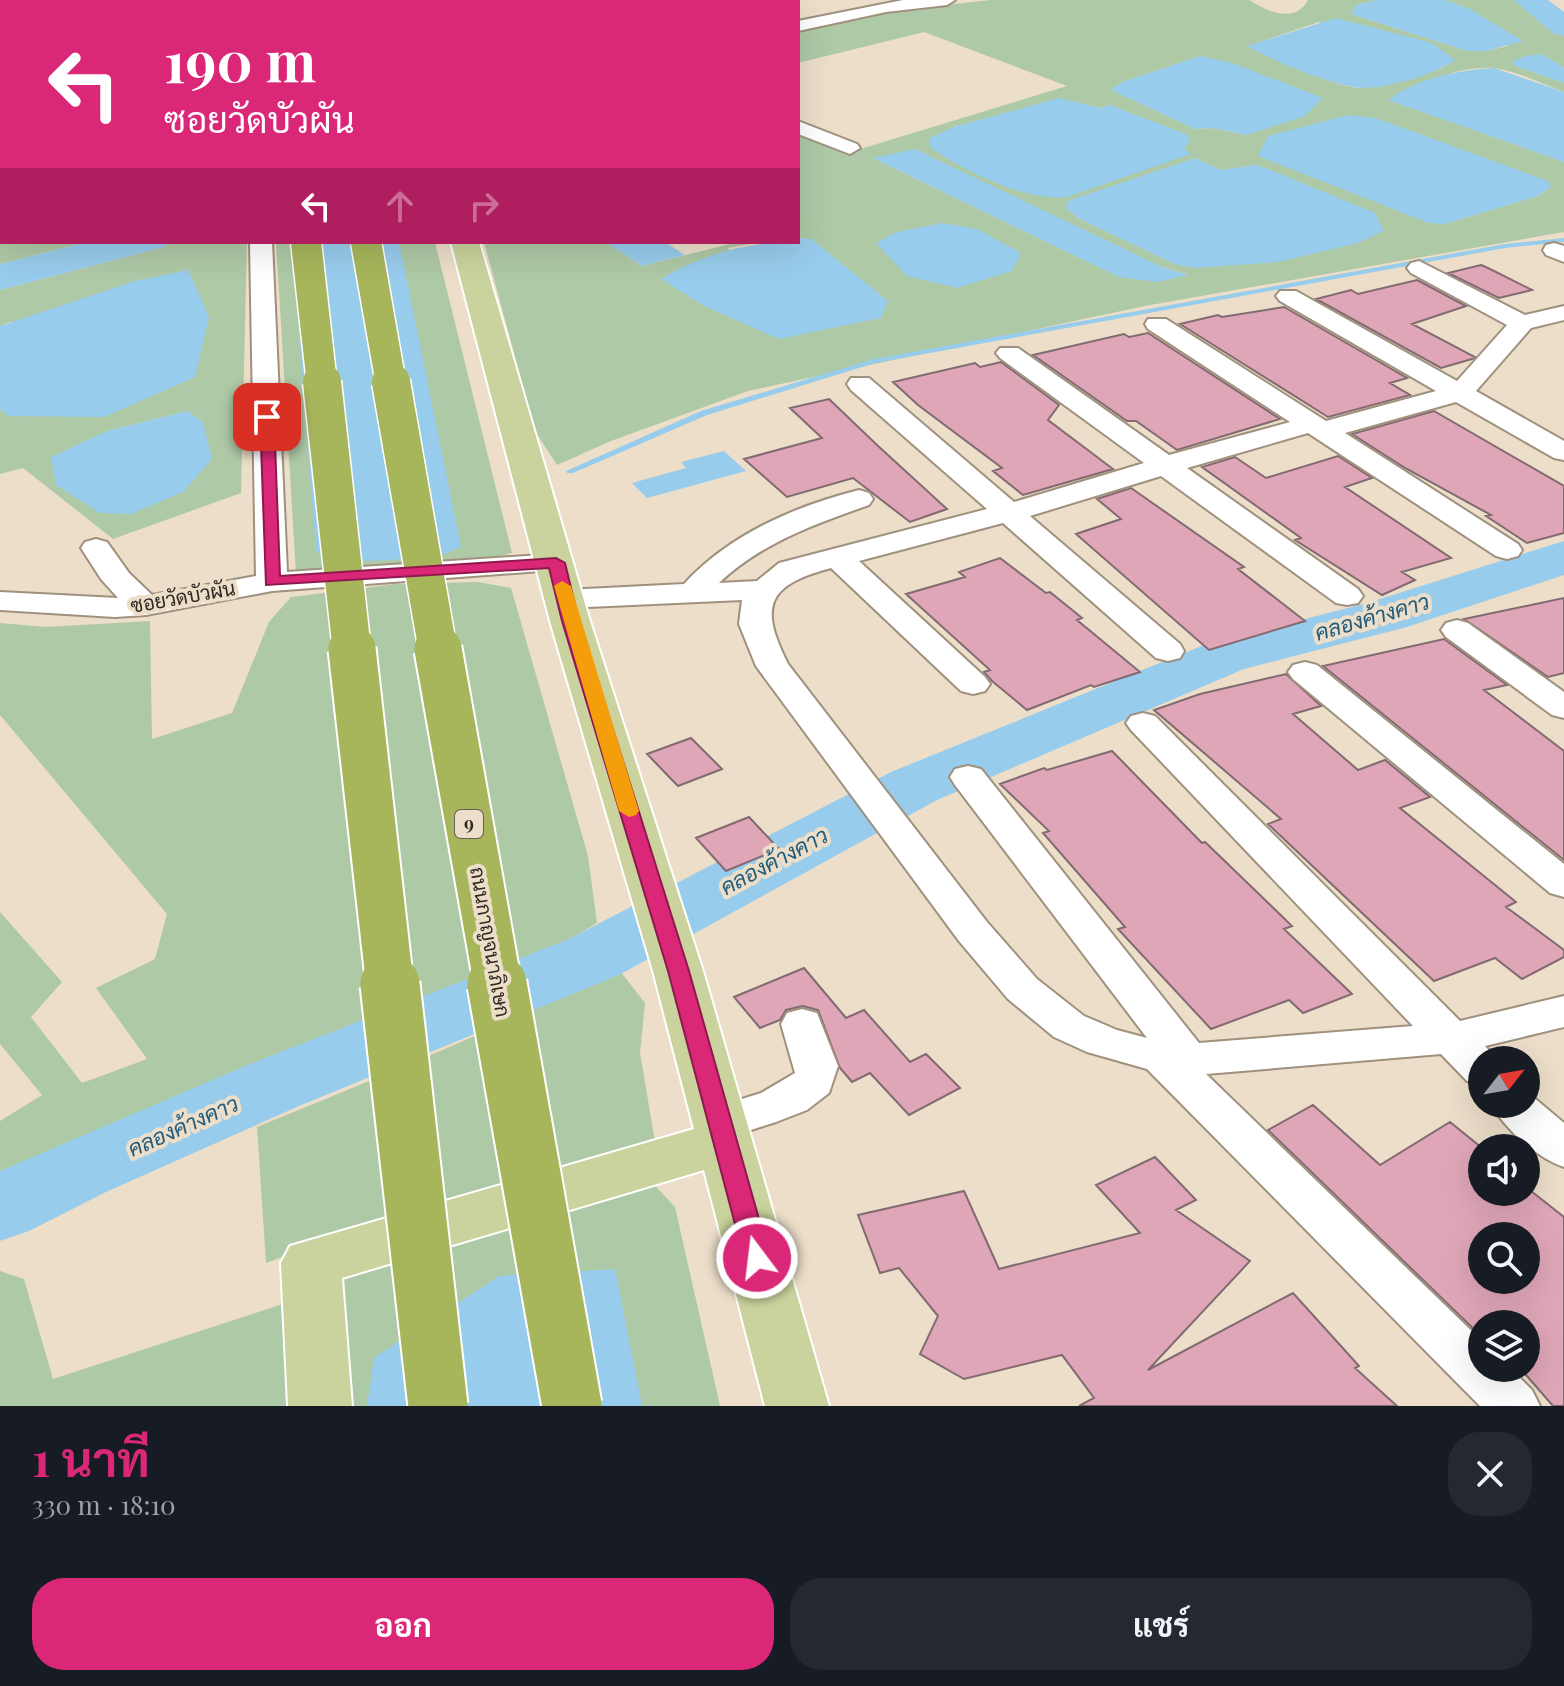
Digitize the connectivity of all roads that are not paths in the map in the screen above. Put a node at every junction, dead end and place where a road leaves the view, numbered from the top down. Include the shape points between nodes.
1 (947, 0) edge
2 (800, 26) edge
3 (800, 128) edge
4 (850, 148) dead end
5 (261, 244) edge
6 (306, 244) edge
7 (366, 244) edge
8 (466, 244) edge
9 (1419, 268) dead end
10 (1288, 296) dead end
11 (1564, 313) edge
12 (1522, 323) junction
13 (1157, 324) dead end
14 (1009, 353) dead end
15 (860, 384) dead end
16 (1461, 392) junction
17 (1317, 428) junction
18 (1564, 452) edge
19 (1166, 465) junction
20 (859, 499) dead end
21 (1012, 512) junction
22 (96, 548) dead end
23 (1507, 550) dead end
24 (838, 558) junction
25 (556, 563) junction
26 (272, 582) junction
27 (693, 593) junction
28 (1347, 596) dead end
29 (758, 599) junction
30 (0, 601) edge
31 (146, 606) junction
32 (568, 610) junction
33 (1457, 630) dead end
34 (1168, 651) dead end
35 (1305, 672) dead end
36 (973, 684) dead end
37 (1564, 708) edge
38 (1143, 723) dead end
39 (968, 777) dead end
40 (1564, 884) edge
41 (1555, 1019) edge
42 (802, 1024) dead end
43 (1452, 1038) junction
44 (1468, 1055) edge
45 (1175, 1059) junction
46 (1529, 1118) edge
47 (723, 1132) junction
48 (1564, 1149) edge
49 (320, 1406) edge
50 (438, 1406) edge
51 (572, 1406) edge
52 (797, 1406) edge
53 (1514, 1406) edge

1 - 2 street
3 - 4 street
5 - 26 street
6 - 50 highway, bridge
7 - 51 highway, ถนนกาญจนาภิเษก / 9, bridge
8 - 25 main road
9 - 12 street
10 - 16 street
11 - 12 street
12 - 16 street
13 - 17 street
14 - 19 street
15 - 21 street
16 - 17 street
16 - 18 street
17 - 19 street
17 - 23 street
19 - 21 street
19 - 28 street
20 - 27 street via 767,534 709,572
21 - 24 street
21 - 34 street
22 - 31 street via 108,571
24 - 29 street via 790,570
24 - 36 street
25 - 26 street, ซอยวัดบัวผัน
25 - 32 main road
26 - 31 street, ซอยวัดบัวผัน
27 - 29 street
27 - 32 street
29 - 32 street
29 - 45 street via 758,636 773,666 972,930 1026,991 1056,1019 1104,1041
30 - 31 street, ซอยวัดบัวผัน
32 - 47 main road
33 - 37 street
35 - 40 street
38 - 43 street
39 - 45 street
41 - 43 street
42 - 47 street via 817,1072 813,1084
43 - 44 street
43 - 45 street
45 - 53 street
46 - 48 street
47 - 49 main road via 311,1263
47 - 52 main road

